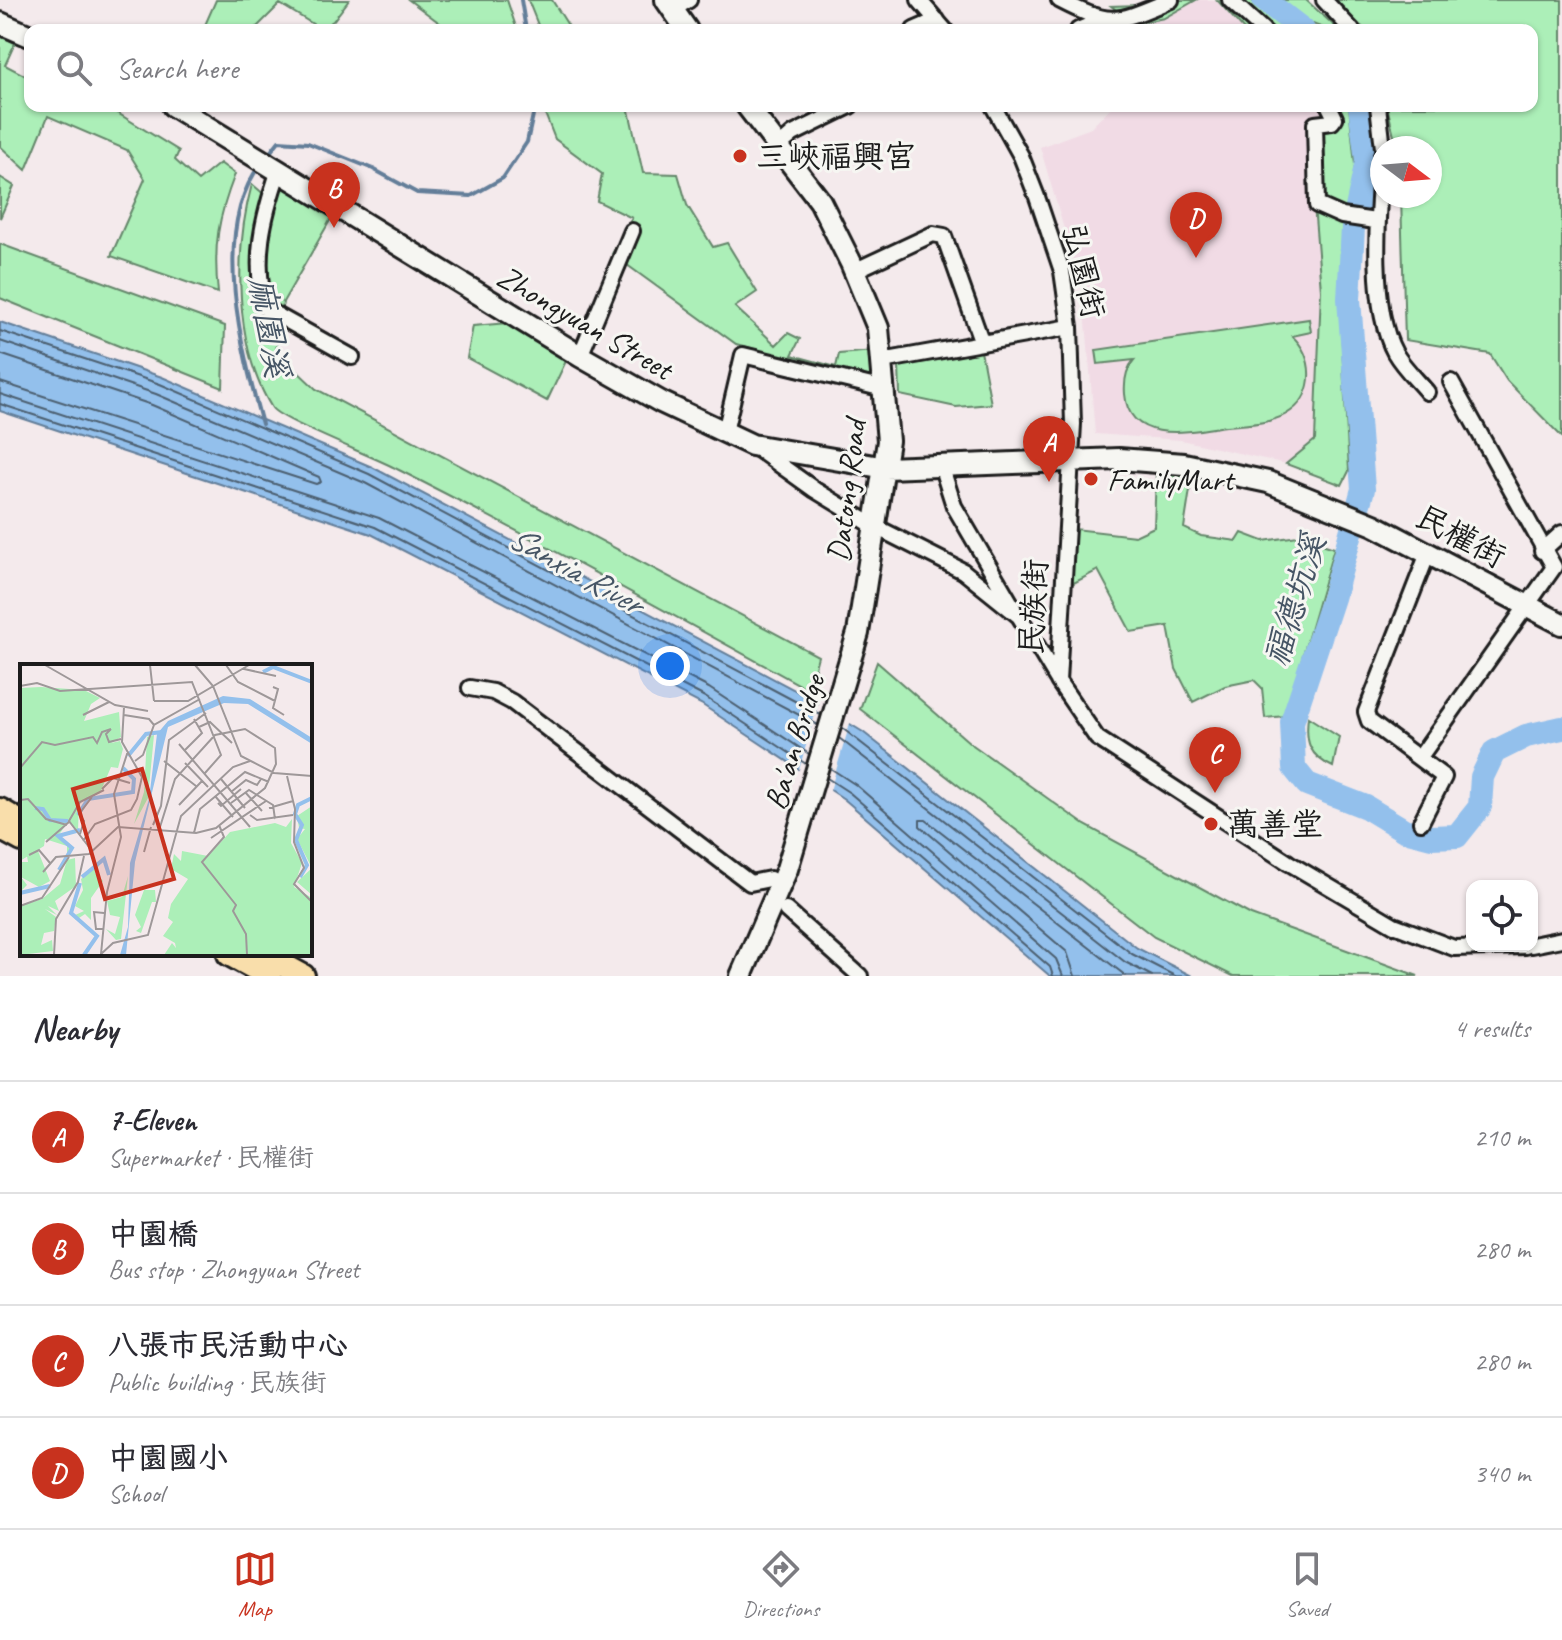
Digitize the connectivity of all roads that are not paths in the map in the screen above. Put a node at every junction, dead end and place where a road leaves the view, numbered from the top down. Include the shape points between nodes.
1 (919, 0) edge
2 (1059, 0) edge
3 (1171, 0) edge
4 (1230, 0) edge
5 (1324, 0) edge
6 (676, 3) edge
7 (1102, 20) junction
8 (0, 23) edge
9 (685, 24) edge
10 (940, 24) edge
11 (1092, 24) edge
12 (1256, 24) edge
13 (1346, 24) edge
14 (24, 33) edge
15 (184, 112) edge
16 (756, 112) edge
17 (838, 112) edge
18 (996, 112) edge
19 (1332, 112) edge
20 (1379, 112) edge
21 (1384, 136) edge
22 (778, 147) junction
23 (279, 170) junction
24 (1372, 208) edge
25 (1370, 221) junction
26 (632, 231) dead end
27 (854, 271) junction
28 (1070, 327) junction
29 (982, 343) junction
30 (580, 356) junction
31 (352, 357) dead end
32 (882, 361) junction
33 (1451, 382) dead end
34 (884, 389) junction
35 (1427, 392) dead end
36 (725, 432) junction
37 (752, 445) junction
38 (1071, 459) junction
39 (941, 465) junction
40 (886, 468) junction
41 (874, 526) junction
42 (1562, 533) edge
43 (1542, 551) junction
44 (1428, 553) junction
45 (1558, 570) edge
46 (1530, 606) junction
47 (1019, 616) junction
48 (1562, 624) edge
49 (858, 633) joint
50 (1058, 681) junction
51 (470, 688) dead end
52 (1420, 757) junction
53 (0, 810) edge
54 (20, 822) edge
55 (1421, 822) dead end
56 (0, 828) edge
57 (20, 839) edge
58 (778, 874) junction
59 (786, 910) dead end
60 (1562, 939) edge
61 (1538, 944) edge
62 (1466, 948) edge
63 (233, 956) edge
64 (267, 956) edge
65 (269, 976) edge
66 (303, 976) edge
67 (741, 976) edge
68 (860, 976) edge

1 - 10 street
2 - 7 street
3 - 7 street via 1121,21
4 - 12 street
5 - 13 street
6 - 9 street
7 - 11 street
8 - 14 street
15 - 23 street, Zhongyuan Street
16 - 22 street, Datong Road
17 - 22 street
18 - 28 street, 弘園街 via 1021,156 1042,212 1062,271
19 - 25 street via 1332,122 1315,124 1317,205
20 - 21 street
22 - 27 street, Datong Road via 820,201
23 - 30 street, Zhongyuan Street
23 - 31 street via 265,210 259,252 259,287 266,309
24 - 25 street
25 - 35 street via 1395,353
26 - 30 street
27 - 29 street via 933,234 944,236
27 - 32 street, Datong Road via 878,328
28 - 29 street
28 - 38 street, 弘園街
29 - 32 street
30 - 36 street, Zhongyuan Street
32 - 34 street, Datong Road
33 - 43 street
34 - 36 street via 743,355
34 - 40 street, Datong Road
36 - 37 street, Zhongyuan Street
37 - 40 street, Zhongyuan Street
37 - 41 street
38 - 39 street
38 - 44 street, 民權街 via 1184,464 1268,482 1337,508
38 - 50 street, 民族街
39 - 40 street
39 - 47 street via 954,506
40 - 41 street, Datong Road
41 - 47 street via 963,571
41 - 49 street, Datong Road
42 - 43 street
43 - 45 street
44 - 46 street, 民權街
44 - 52 street via 1366,712 1369,721
45 - 46 street
46 - 48 street, 民權街
46 - 52 street
47 - 50 street
49 - 58 street, Ba'an Bridge
50 - 62 street, 民族街 via 1097,738 1394,925
51 - 58 street via 512,702 750,883
52 - 55 street via 1444,777
53 - 54 main road
56 - 57 main road
58 - 67 street
59 - 68 street
60 - 61 street
63 - 65 main road
64 - 66 main road

